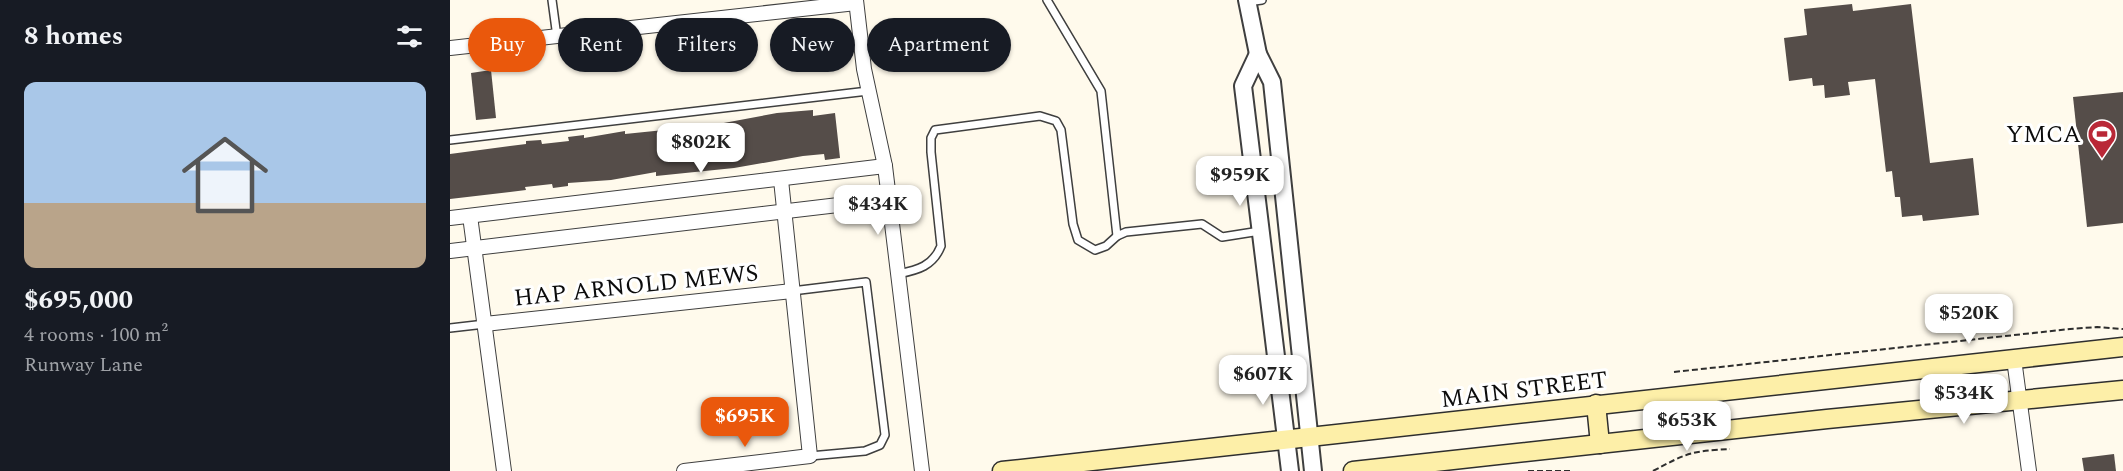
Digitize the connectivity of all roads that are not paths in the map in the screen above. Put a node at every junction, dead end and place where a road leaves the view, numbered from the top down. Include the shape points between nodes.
1 (552, 0) edge
2 (1047, 0) edge
3 (1252, 1) edge
4 (856, 2) edge
5 (557, 36) junction
6 (450, 48) edge
7 (1258, 54) junction
8 (868, 91) junction
9 (450, 140) edge
10 (885, 166) junction
11 (781, 180) junction
12 (889, 199) junction
13 (784, 212) junction
14 (470, 216) junction
15 (450, 218) edge
16 (1287, 227) junction
17 (1260, 231) junction
18 (1117, 236) junction
19 (475, 249) junction
20 (450, 252) edge
21 (898, 274) junction
22 (792, 291) junction
23 (485, 324) junction
24 (450, 328) edge
25 (2123, 346) edge
26 (2014, 359) junction
27 (2123, 390) edge
28 (2020, 401) junction
29 (1596, 404) junction
30 (1309, 436) junction
31 (1285, 439) junction
32 (1600, 444) junction
33 (810, 456) junction
34 (504, 471) edge
35 (684, 471) edge
36 (922, 471) edge
37 (1002, 471) edge
38 (1290, 471) edge
39 (1313, 471) edge
40 (1353, 471) edge
41 (2029, 471) edge

1 - 5 lane
2 - 18 lane via 1101,91
3 - 7 street
4 - 5 street
4 - 8 street
5 - 6 street
7 - 16 street via 1272,82
7 - 17 street via 1243,86
8 - 9 lane
8 - 10 street
10 - 11 street
10 - 12 street
11 - 13 street
11 - 14 street
12 - 13 street
12 - 21 street
13 - 19 street
13 - 22 street
14 - 15 street
14 - 19 street
16 - 17 street
16 - 30 street
17 - 18 lane via 1222,237 1202,224
17 - 31 street
18 - 21 lane via 1106,246 1095,249 1078,240 1072,224 1061,130 1056,121 1040,116 935,130 931,152 941,246 937,257 928,264
19 - 20 street
19 - 23 street
21 - 36 street
22 - 23 street, HAP ARNOLD MEWS
22 - 33 street
22 - 33 lane via 866,282 885,435 880,445 865,451
23 - 24 lane
23 - 34 street
25 - 26 main road, MAIN STREET
26 - 28 street
26 - 29 main road, MAIN STREET
27 - 28 main road
28 - 32 main road
28 - 41 street
29 - 30 main road, MAIN STREET
29 - 32 main road
30 - 31 main road, MAIN STREET
30 - 39 street
31 - 37 main road, MAIN STREET
31 - 38 street
32 - 40 main road
33 - 35 street

